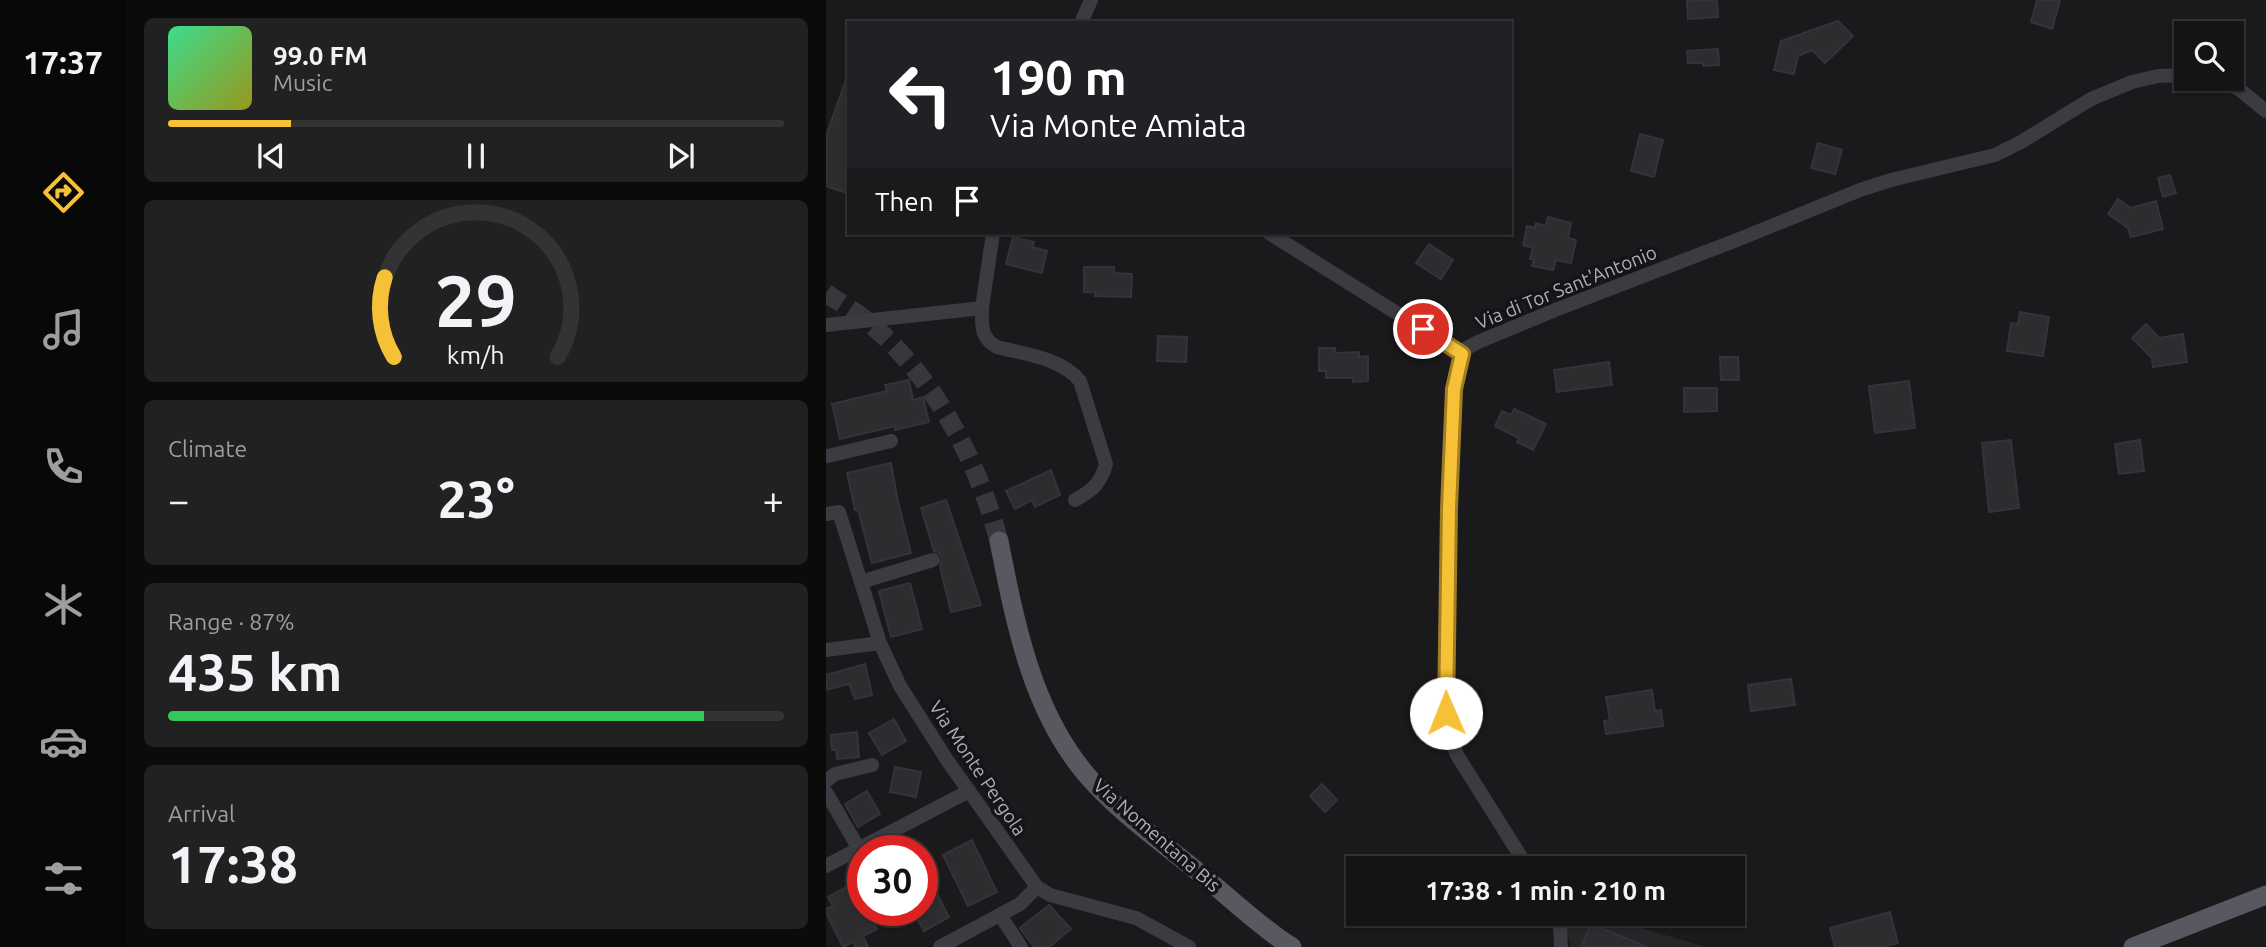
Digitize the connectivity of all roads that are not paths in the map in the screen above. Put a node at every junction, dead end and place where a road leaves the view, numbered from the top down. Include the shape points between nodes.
1 (1091, 0) edge
2 (1082, 21) edge
3 (2174, 76) edge
4 (2241, 91) edge
5 (2266, 111) edge
6 (993, 235) edge
7 (1272, 235) edge
8 (982, 308) junction
9 (826, 325) edge
10 (1462, 354) junction
11 (891, 441) dead end
12 (828, 456) dead end
13 (1075, 500) dead end
14 (833, 513) edge
15 (999, 541) tunnel mouth
16 (933, 560) dead end
17 (861, 582) junction
18 (880, 643) junction
19 (826, 650) edge
20 (872, 765) dead end
21 (826, 781) edge
22 (969, 791) junction
23 (826, 792) edge
24 (851, 835) edge
25 (886, 835) edge
26 (847, 855) edge
27 (1520, 856) edge
28 (826, 866) edge
29 (1037, 887) junction
30 (2266, 895) edge
31 (1000, 915) junction
32 (1559, 926) edge
33 (1290, 945) edge
34 (940, 947) edge
35 (1021, 947) edge
36 (1189, 947) edge
37 (1561, 947) edge
38 (2133, 947) edge

1 - 2 street
3 - 10 street, Via di Tor Sant'Antonio via 2151,77 2113,90 1996,155 1860,190 1478,342
4 - 5 street
6 - 8 street
7 - 10 street
8 - 9 street
8 - 13 street via 982,329 989,342 1061,365 1080,381 1106,464 1093,490
10 - 27 street, Via di Tor Sant'Antonio via 1454,389 1449,508 1448,727 1457,755
11 - 12 street
14 - 17 street, Via Monte Pergola
15 - 33 main road, Via Nomentana Bis via 1015,623 1032,676 1083,770 1130,816
16 - 17 street
17 - 18 street, Via Monte Pergola
18 - 19 street
18 - 22 street, Via Monte Pergola via 904,693
20 - 21 street via 835,774
22 - 25 street
22 - 29 street, Via Monte Pergola
23 - 24 street
26 - 28 street
29 - 31 street
29 - 36 street via 1136,918
30 - 38 main road
31 - 34 street
31 - 35 street
32 - 37 street

